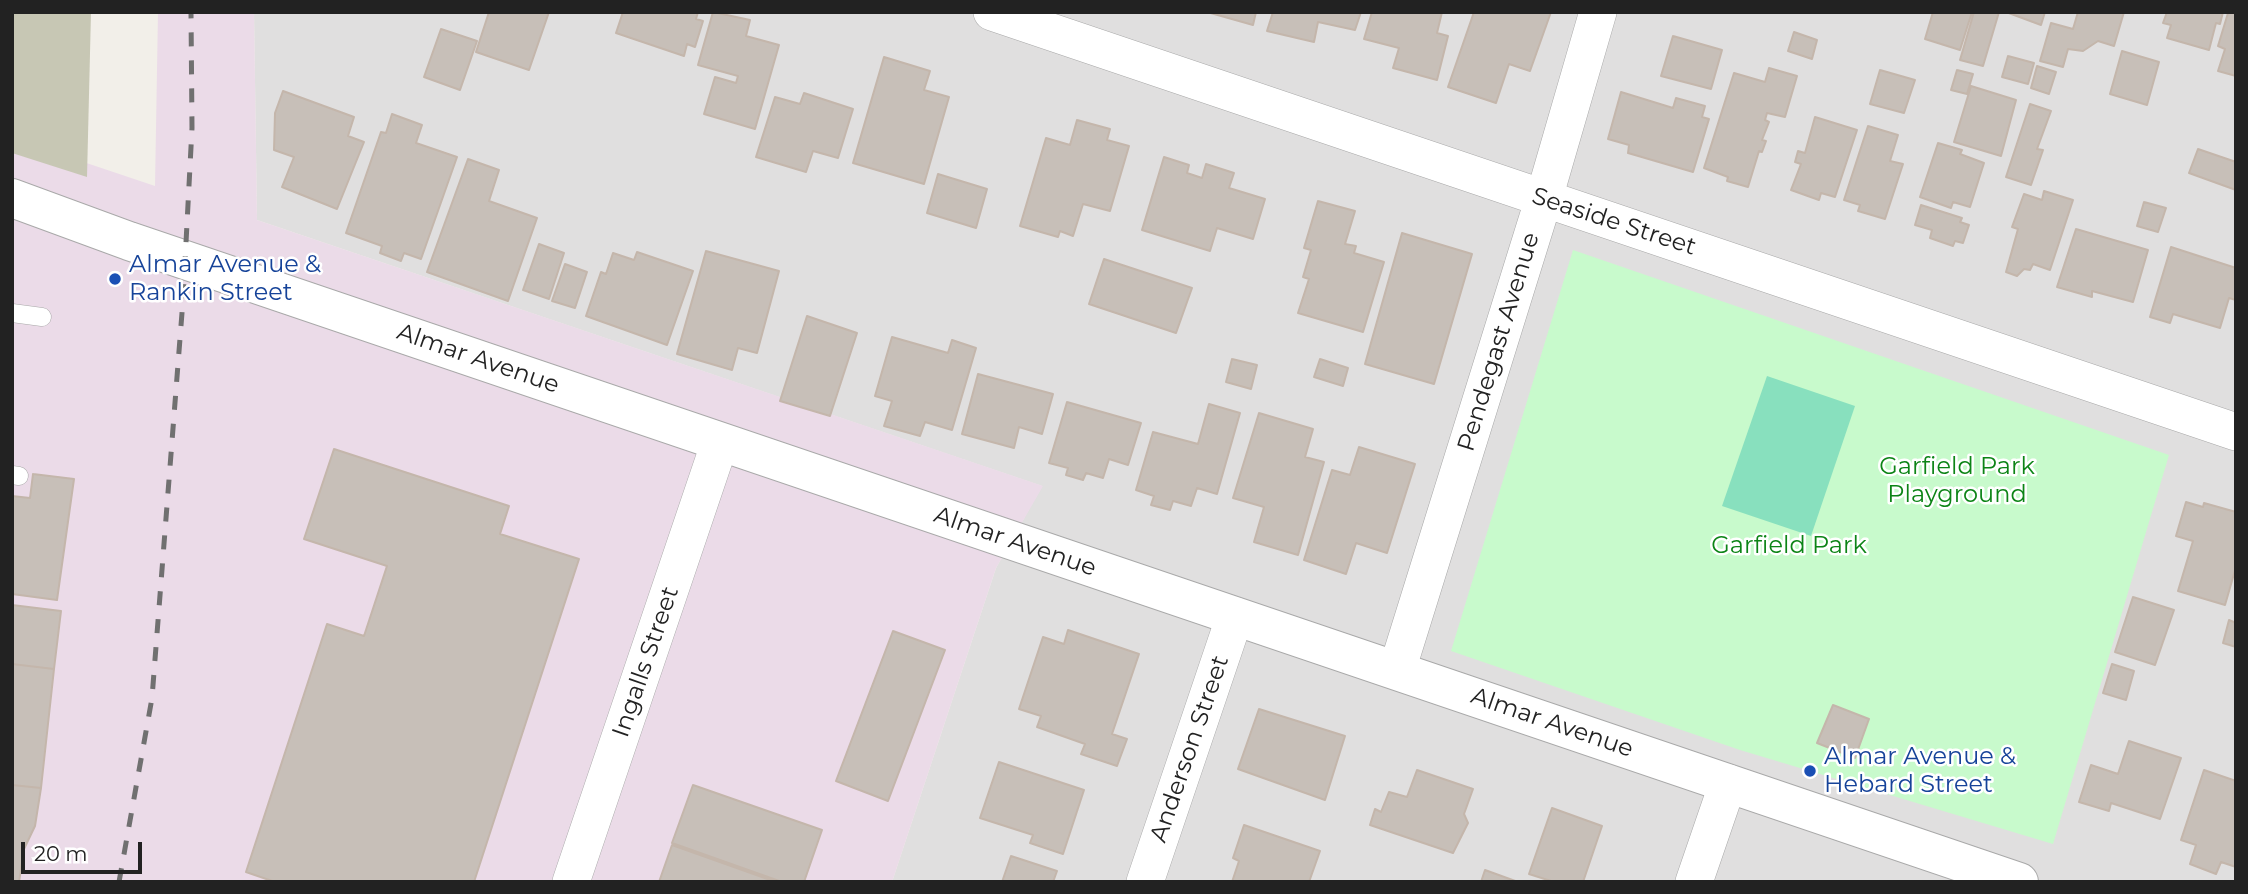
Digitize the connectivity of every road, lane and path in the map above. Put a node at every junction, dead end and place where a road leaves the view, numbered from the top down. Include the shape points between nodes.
1 (992, 12) edge
2 (1598, 12) edge
3 (12, 198) edge
4 (1544, 198) junction
5 (12, 313) edge
6 (42, 317) dead end
7 (2236, 432) edge
8 (720, 442) junction
9 (1235, 616) junction
10 (1397, 670) junction
11 (1728, 783) junction
12 (571, 882) edge
13 (1144, 882) edge
14 (1694, 882) edge
15 (2019, 882) edge

1 - 4 street, Seaside Street
2 - 4 street, Pendegast Avenue
3 - 8 street, Almar Avenue
4 - 7 street, Seaside Street
4 - 10 street, Pendegast Avenue
5 - 6 lane
8 - 9 street, Almar Avenue
8 - 12 street, Ingalls Street
9 - 10 street, Almar Avenue
9 - 13 street, Anderson Street
10 - 11 street, Almar Avenue
11 - 14 street
11 - 15 street, Almar Avenue

